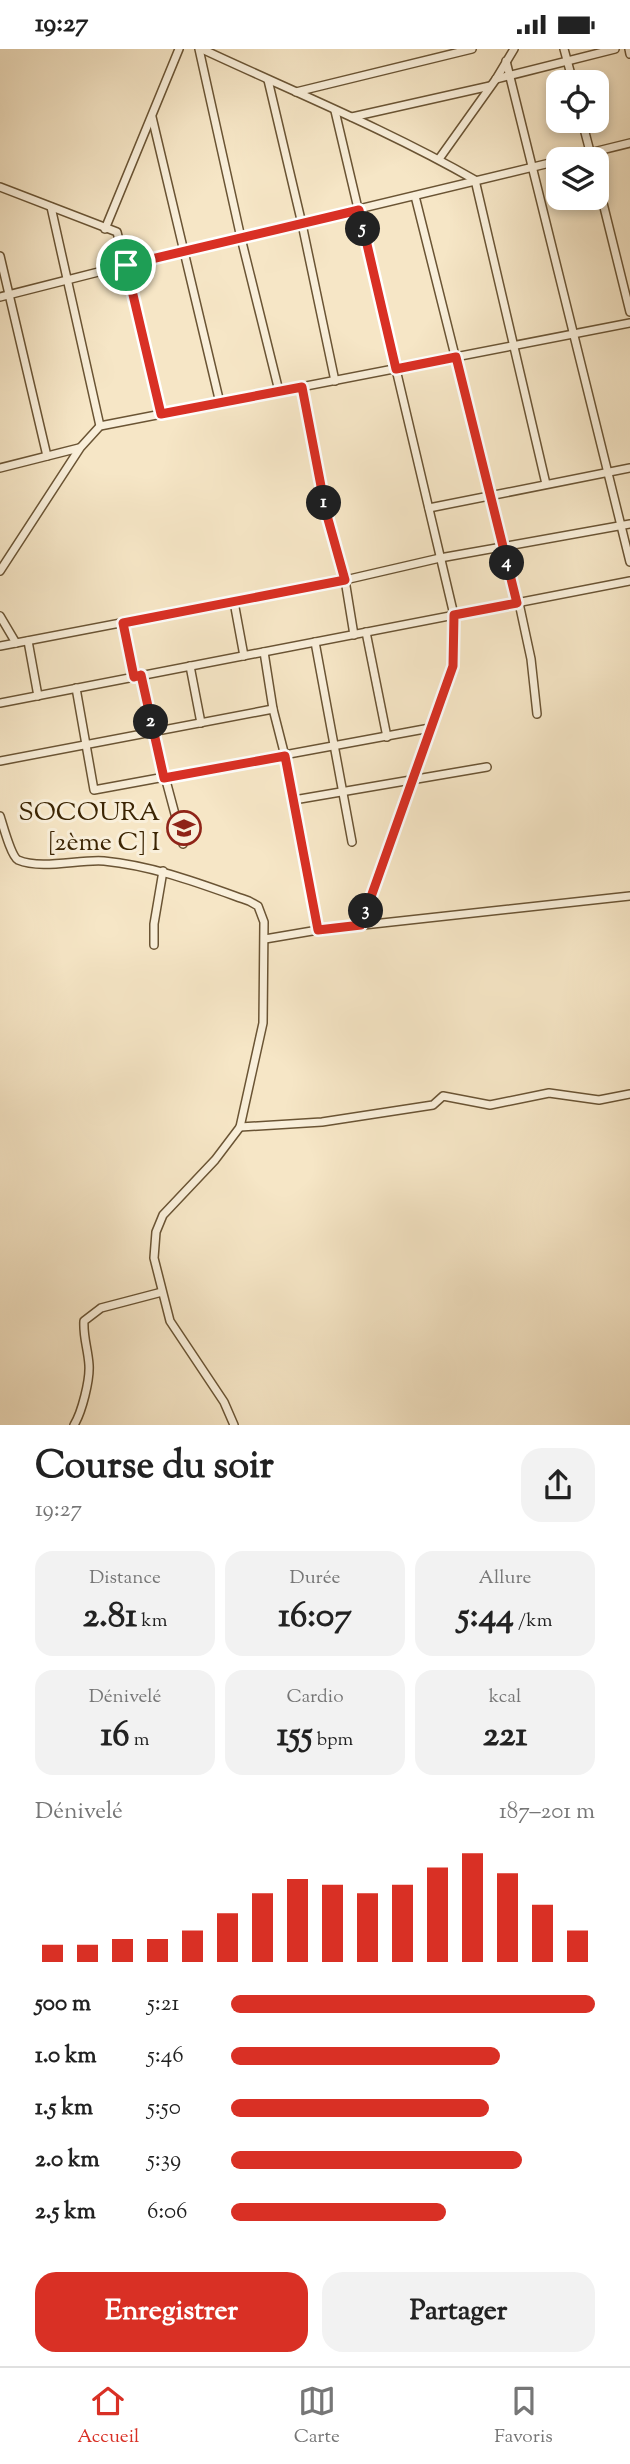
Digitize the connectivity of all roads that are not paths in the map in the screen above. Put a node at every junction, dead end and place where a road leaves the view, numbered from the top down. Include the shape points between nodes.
1 (179, 49) edge
2 (201, 49) edge
3 (472, 49) edge
4 (514, 49) edge
5 (564, 49) edge
6 (615, 49) edge
7 (506, 61) junction
8 (568, 61) junction
9 (570, 70) edge
10 (510, 76) junction
11 (268, 80) junction
12 (493, 83) junction
13 (296, 92) junction
14 (335, 111) junction
15 (152, 117) junction
16 (352, 117) junction
17 (630, 143) edge
18 (609, 150) edge
19 (439, 159) junction
20 (546, 164) edge
21 (532, 167) junction
22 (475, 180) junction
23 (0, 187) edge
24 (415, 196) junction
25 (51, 207) junction
26 (359, 210) junction
27 (605, 210) edge
28 (302, 224) junction
29 (105, 229) junction
30 (241, 238) junction
31 (184, 251) junction
32 (0, 256) edge
33 (126, 265) junction
34 (68, 281) junction
35 (9, 295) junction
36 (0, 297) edge
37 (630, 312) edge
38 (630, 324) edge
39 (574, 334) junction
40 (514, 347) junction
41 (456, 357) junction
42 (396, 369) junction
43 (335, 381) junction
44 (302, 387) junction
45 (279, 391) junction
46 (220, 403) junction
47 (161, 414) junction
48 (100, 426) junction
49 (80, 448) junction
50 (47, 456) junction
51 (0, 468) edge
52 (630, 468) edge
53 (608, 473) junction
54 (546, 484) junction
55 (490, 496) junction
56 (429, 508) junction
57 (630, 524) edge
58 (621, 526) junction
59 (503, 546) junction
60 (440, 558) junction
61 (630, 562) edge
62 (0, 571) edge
63 (345, 580) junction
64 (630, 581) edge
65 (234, 602) junction
66 (518, 603) junction
67 (454, 615) junction
68 (0, 617) edge
69 (123, 623) junction
70 (366, 632) junction
71 (354, 635) junction
72 (28, 641) junction
73 (315, 642) junction
74 (16, 643) junction
75 (0, 646) edge
76 (264, 652) junction
77 (244, 656) junction
78 (190, 666) junction
79 (137, 676) junction
80 (76, 688) junction
81 (38, 696) junction
82 (0, 703) edge
83 (273, 709) junction
84 (537, 714) dead end
85 (201, 723) junction
86 (430, 728) junction
87 (153, 732) junction
88 (387, 737) junction
89 (86, 743) junction
90 (334, 747) junction
91 (285, 756) junction
92 (0, 761) edge
93 (488, 767) dead end
94 (164, 778) junction
95 (412, 778) junction
96 (343, 792) junction
97 (293, 800) junction
98 (0, 816) edge
99 (352, 842) dead end
100 (183, 844) dead end
101 (163, 871) junction
102 (630, 896) edge
103 (361, 925) junction
104 (318, 930) junction
105 (265, 939) junction
106 (154, 945) dead end
107 (630, 1094) edge
108 (240, 1127) junction
109 (162, 1292) junction
110 (74, 1425) edge
111 (234, 1425) edge

1 - 15 street
2 - 11 street
2 - 30 street
3 - 13 street
4 - 7 street
5 - 8 street
6 - 8 street
7 - 10 street
7 - 12 street
8 - 9 street
8 - 10 street
10 - 12 street
10 - 21 street
11 - 13 street
11 - 28 street
12 - 16 street
12 - 19 street
13 - 14 street
14 - 16 street
14 - 26 street
15 - 29 street
15 - 31 street
16 - 19 street
17 - 18 street
19 - 22 street
20 - 21 street
21 - 22 street
21 - 39 street
22 - 24 street
22 - 40 street
23 - 25 street
24 - 26 street
24 - 41 street
25 - 29 street
25 - 34 street
26 - 28 street
26 - 42 street
27 - 37 street
28 - 30 street
28 - 43 street
29 - 33 street via 117,232
30 - 31 street
30 - 45 street
31 - 33 street
31 - 46 street
32 - 35 street
33 - 34 street
33 - 47 street
34 - 35 street
34 - 48 street
35 - 36 street
35 - 50 street
38 - 39 street
39 - 40 street
39 - 53 street
40 - 41 street
40 - 54 street
41 - 42 street
41 - 55 street
42 - 43 street
42 - 56 street
43 - 44 street
44 - 45 street
44 - 63 street via 326,512
45 - 46 street
46 - 47 street
47 - 48 street
48 - 49 street
49 - 50 street
49 - 62 street
50 - 51 street
52 - 53 street
53 - 54 street
53 - 58 street
54 - 55 street
55 - 56 street
55 - 59 street
56 - 60 street
57 - 58 street
58 - 59 street
58 - 61 street
59 - 60 street
59 - 66 street
60 - 63 street
60 - 67 street
63 - 65 street
63 - 71 street
64 - 66 street
65 - 69 street
65 - 77 street
66 - 67 street
66 - 84 street
67 - 70 street
67 - 86 street via 453,666
68 - 74 street
69 - 72 street
69 - 79 street
70 - 71 street
70 - 88 street
71 - 73 street
72 - 74 street
72 - 81 street
73 - 76 street
73 - 90 street
74 - 75 street
76 - 77 street
76 - 83 street
77 - 78 street
78 - 79 street
78 - 85 street
79 - 80 street
79 - 87 street
80 - 81 street
80 - 89 street
81 - 82 street
83 - 85 street
83 - 91 street
85 - 87 street
86 - 88 street
86 - 95 street
87 - 89 street
87 - 94 street
88 - 90 street
89 - 92 street
89 - 94 street via 94,790
90 - 91 street
90 - 96 street
91 - 94 street
91 - 97 street
93 - 95 street
94 - 100 street
95 - 96 street
95 - 103 street
96 - 97 street
96 - 99 street
97 - 104 street
98 - 101 street via 13,855 19,860 102,861
101 - 105 street via 258,906
101 - 106 street
102 - 103 street
103 - 104 street
104 - 105 street
105 - 108 street via 262,1030
107 - 108 street via 599,1100 548,1093 489,1105 443,1096 433,1105 322,1122
108 - 109 street via 163,1215 154,1258
109 - 110 street via 101,1308 85,1321 89,1367 80,1416
109 - 111 street via 170,1321 224,1402

